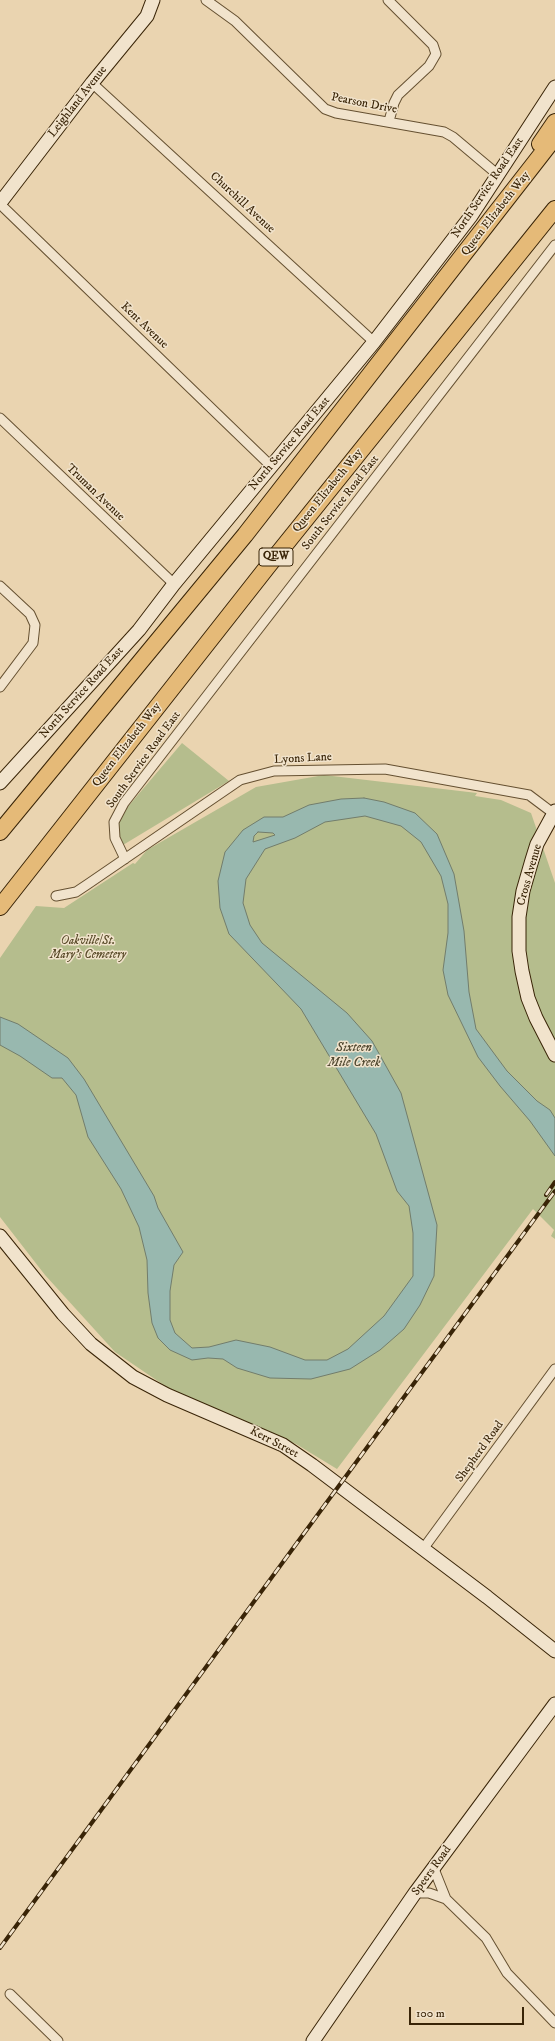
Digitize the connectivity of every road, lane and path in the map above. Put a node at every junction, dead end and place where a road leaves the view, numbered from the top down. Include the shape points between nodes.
1 (153, 0) edge
2 (206, 0) edge
3 (388, 0) edge
4 (92, 83) junction
5 (555, 87) edge
6 (389, 121) junction
7 (555, 122) edge
8 (555, 137) edge
9 (498, 174) junction
10 (0, 204) edge
11 (500, 209) junction
12 (555, 209) edge
13 (555, 245) edge
14 (374, 342) junction
15 (0, 418) edge
16 (272, 466) junction
17 (174, 584) junction
18 (0, 586) edge
19 (0, 687) edge
20 (0, 783) edge
21 (554, 812) edge
22 (0, 832) edge
23 (125, 859) junction
24 (56, 896) dead end
25 (0, 907) edge
26 (555, 1055) edge
27 (0, 1236) edge
28 (555, 1368) edge
29 (423, 1549) junction
30 (555, 1650) edge
31 (555, 1704) edge
32 (434, 1869) junction
33 (415, 1893) junction
34 (446, 1899) junction
35 (10, 1994) dead end
36 (555, 2023) edge
37 (58, 2041) edge
38 (313, 2041) edge

1 - 4 street, Leighland Avenue via 147,16
2 - 6 street, Pearson Drive via 235,21 325,109
3 - 6 street via 428,39 436,54 430,66 398,95
4 - 10 street, Leighland Avenue
4 - 14 street, Churchill Avenue
5 - 9 street, North Service Road East
6 - 9 street, Pearson Drive via 444,132
7 - 11 highway via 508,191
8 - 11 highway, Queen Elizabeth Way
9 - 14 street, North Service Road East via 471,216
10 - 16 street, Kent Avenue
11 - 22 highway, Queen Elizabeth Way via 245,535
12 - 25 highway, Queen Elizabeth Way / QEW via 268,566
13 - 23 street, South Service Road East via 124,804 114,822 115,838
14 - 16 street, North Service Road East
15 - 17 street, Truman Avenue
16 - 17 street, North Service Road East
17 - 20 street, North Service Road East via 139,630
18 - 19 street via 30,614 35,625 33,643
21 - 23 street, Lyons Lane via 530,795 385,770 274,771 240,780
21 - 26 street, Cross Avenue via 538,844 523,891 519,917 519,951 528,998
23 - 24 street, Lyons Lane via 76,892
27 - 29 street, Kerr Street via 63,1314 91,1344 133,1377 167,1395 283,1445
28 - 29 street, Shepherd Road
29 - 30 street, Kerr Street
31 - 32 street, Speers Road
32 - 33 street, Speers Road
32 - 34 street
33 - 34 street via 429,1893
33 - 38 street, Speers Road
34 - 36 street via 486,1938 507,1973
35 - 37 street

